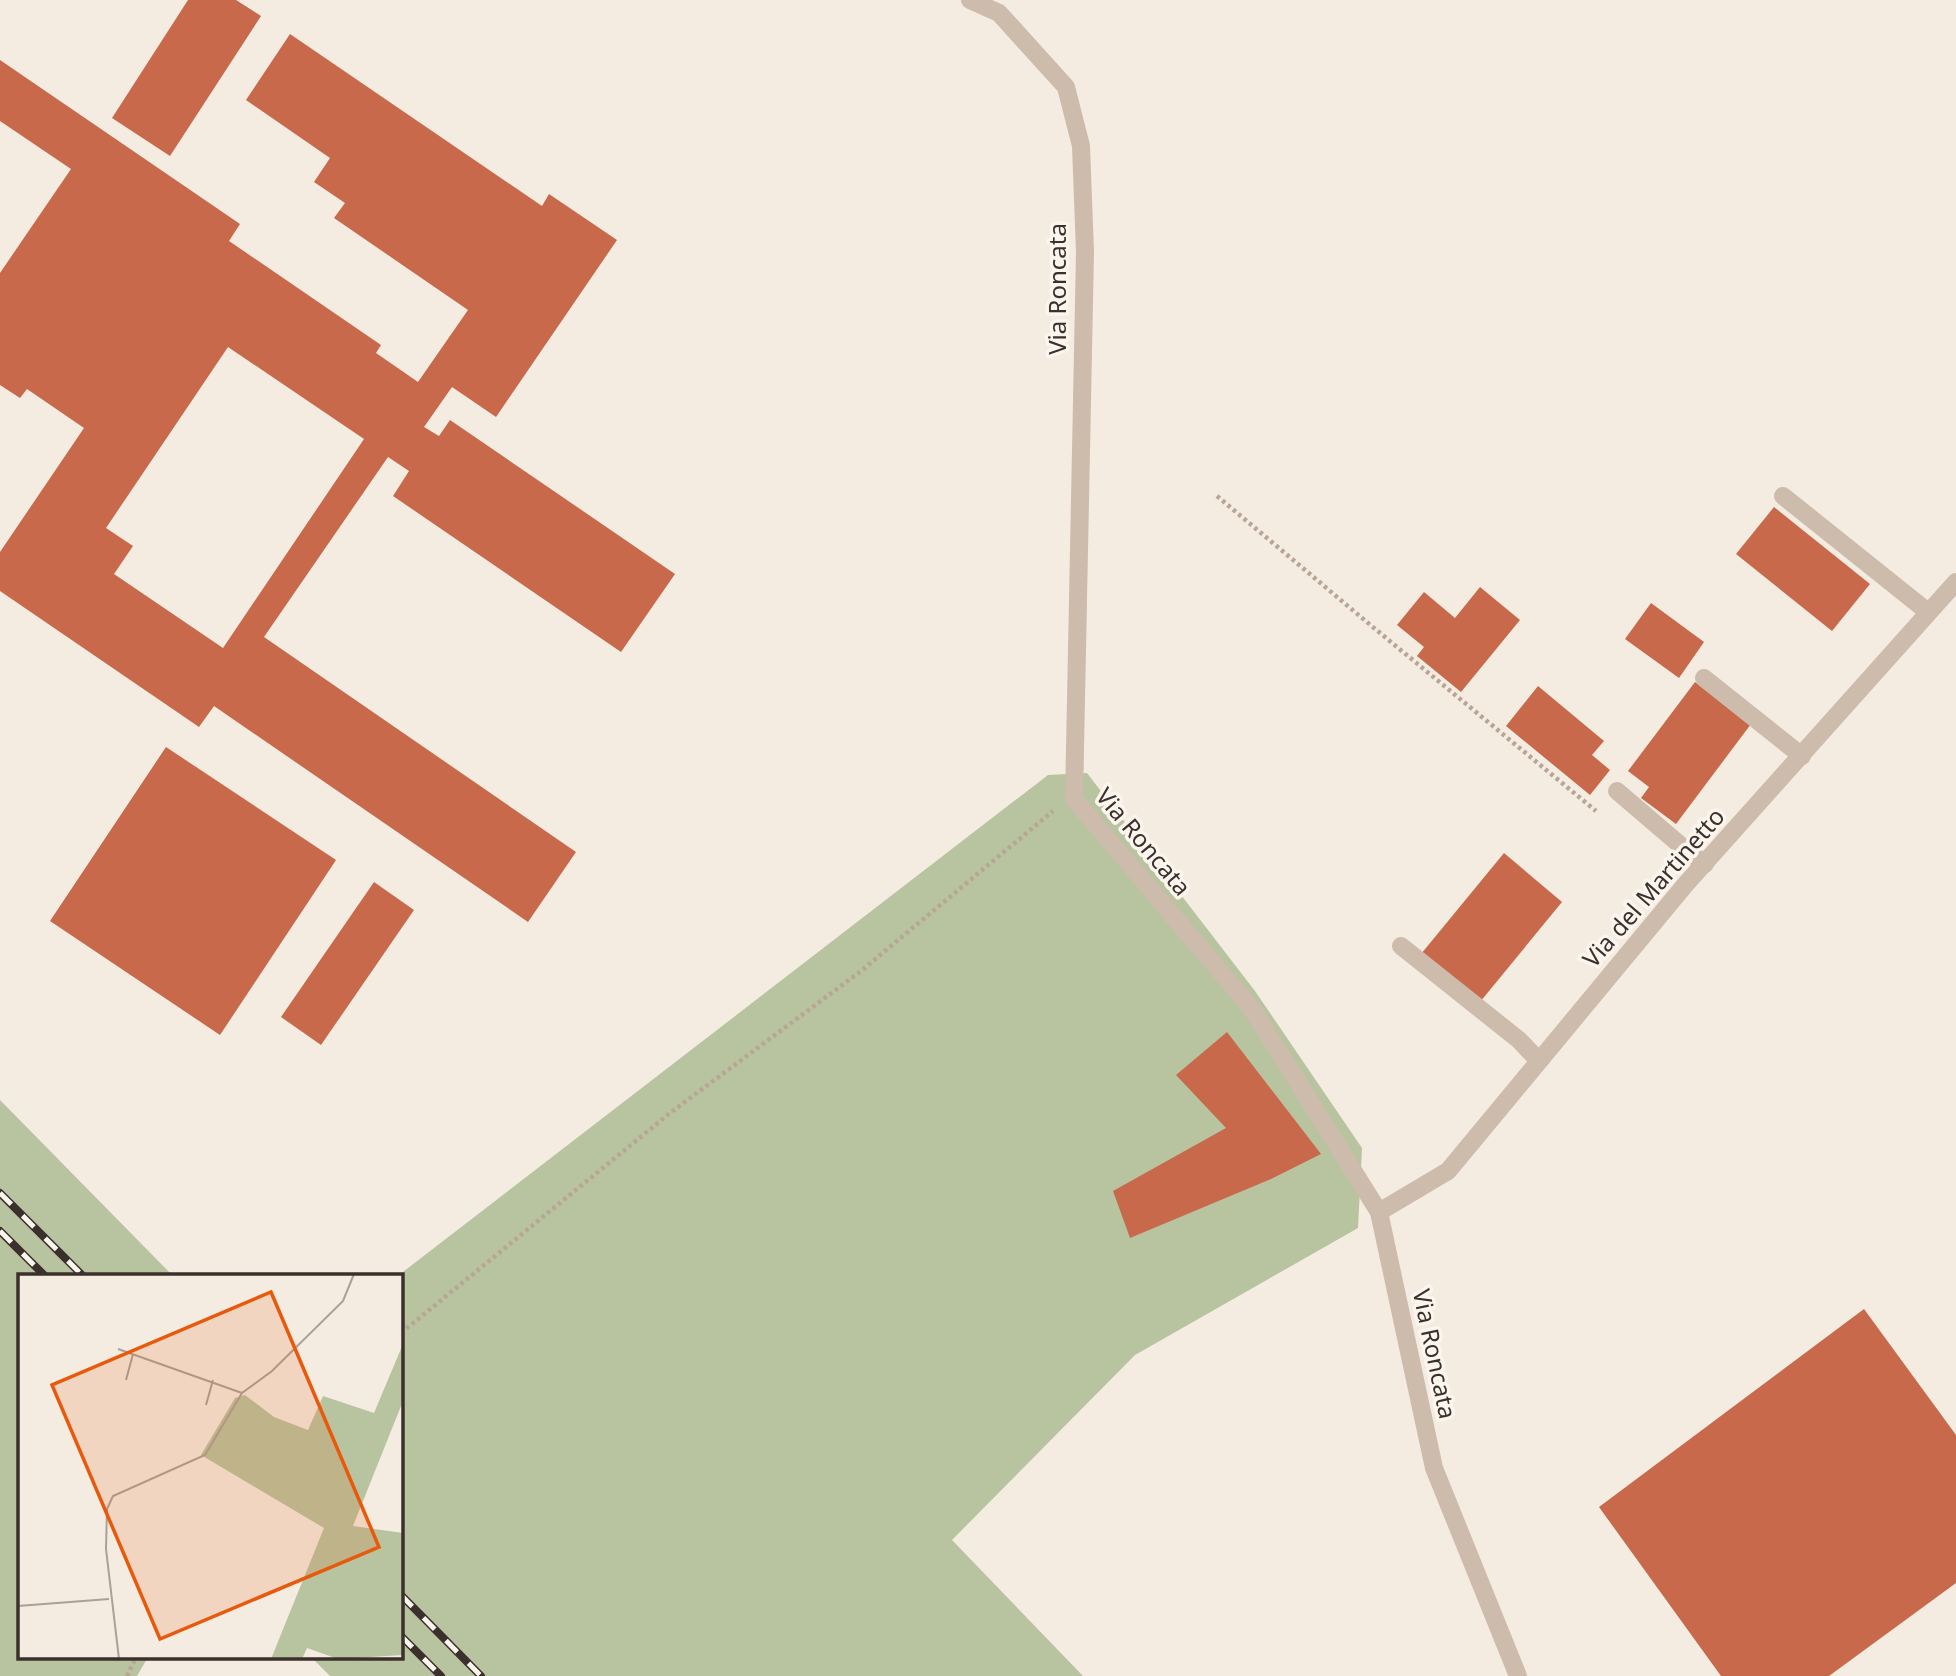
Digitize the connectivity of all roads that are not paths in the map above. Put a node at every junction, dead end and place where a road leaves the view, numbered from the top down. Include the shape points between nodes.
1 (970, 0) edge
2 (1783, 496) dead end
3 (1956, 582) edge
4 (1928, 611) junction
5 (1704, 678) dead end
6 (1802, 756) junction
7 (1617, 791) dead end
8 (1705, 864) junction
9 (1401, 946) dead end
10 (1539, 1061) junction
11 (1379, 1212) junction
12 (1518, 1676) edge

1 - 11 street, Via Roncata via 999,13 1066,88 1081,146 1085,252 1074,799 1252,1009
2 - 4 street
3 - 4 street, Via del Martinetto
4 - 6 street, Via del Martinetto
5 - 6 street
6 - 8 street, Via del Martinetto
7 - 8 street
8 - 10 street, Via del Martinetto
9 - 10 street
10 - 11 street, Via del Martinetto via 1448,1171
11 - 12 street, Via Roncata via 1434,1468

